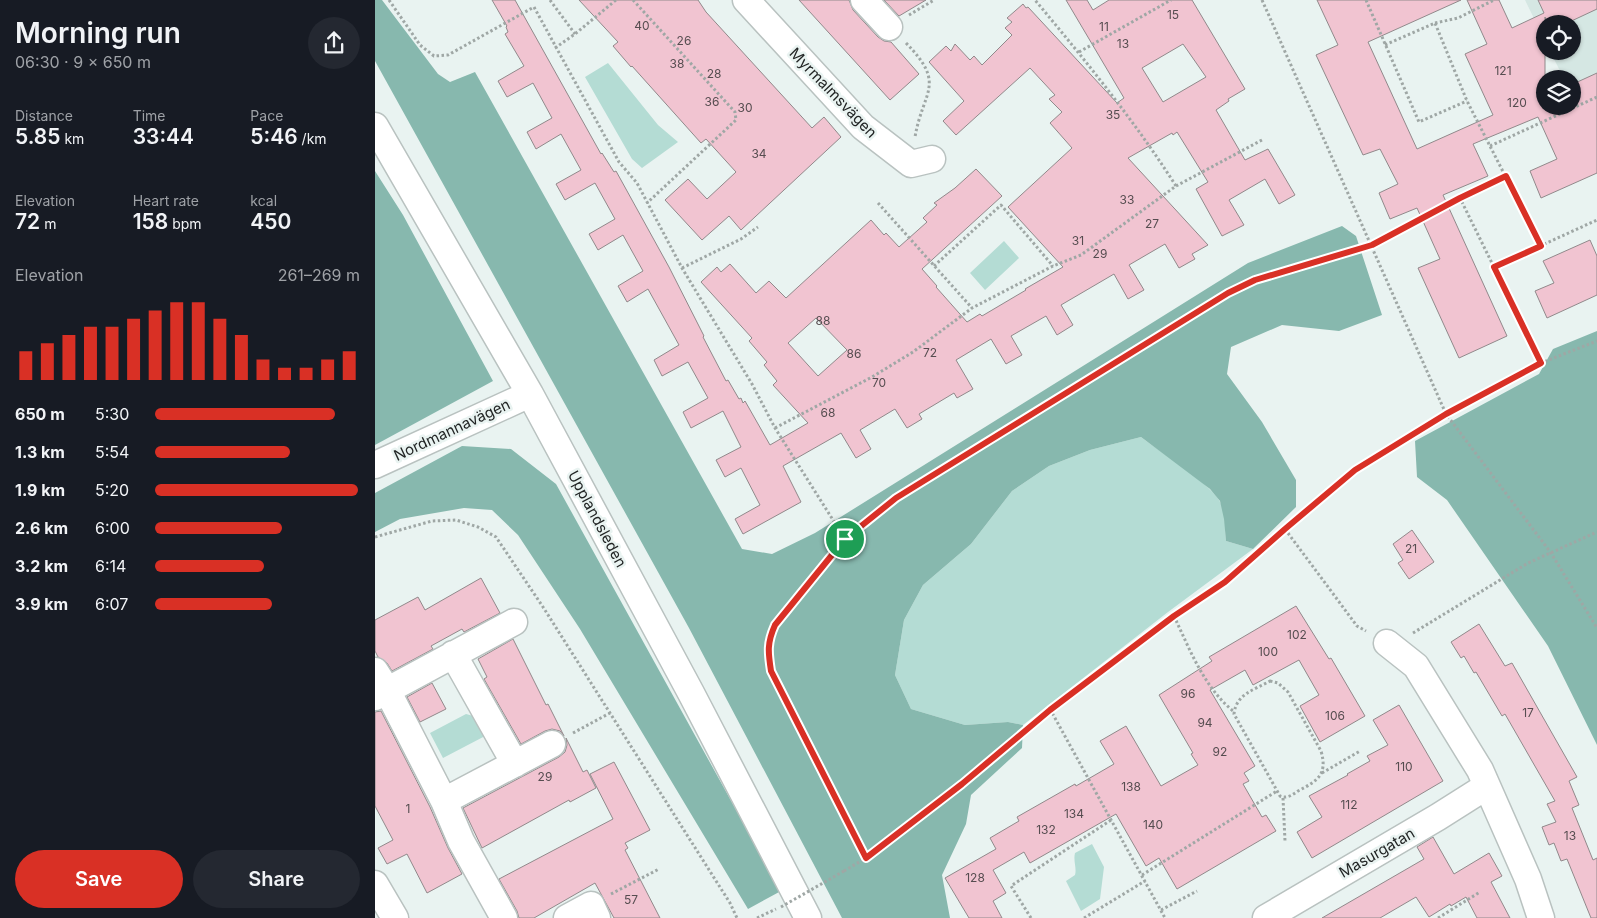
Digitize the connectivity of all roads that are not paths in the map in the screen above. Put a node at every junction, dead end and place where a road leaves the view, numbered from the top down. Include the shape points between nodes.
1 (746, 0) edge
2 (864, 0) edge
3 (889, 27) road end
4 (375, 126) edge
5 (921, 162) road end
6 (530, 394) junction
7 (375, 465) edge
8 (514, 622) dead end
9 (1387, 642) road end
10 (453, 654) junction
11 (379, 686) edge
12 (552, 744) road end
13 (515, 764) junction
14 (1487, 786) junction
15 (444, 801) junction
16 (375, 884) edge
17 (594, 912) edge
18 (395, 918) edge
19 (504, 918) edge
20 (567, 918) edge
21 (808, 918) edge
22 (1266, 918) edge
23 (1541, 918) edge

1 - 5 street, Myrmalmsvägen via 863,127
2 - 3 street
4 - 6 street, Upplandsleden
6 - 7 street, Nordmannavägen
6 - 21 street, Upplandsleden
8 - 10 street
9 - 14 street via 1416,666
10 - 11 street
10 - 13 street
11 - 15 street
12 - 13 street
13 - 15 street
14 - 22 street, Masurgatan
14 - 23 street via 1528,879
15 - 19 street via 461,841
16 - 18 street
17 - 20 street

